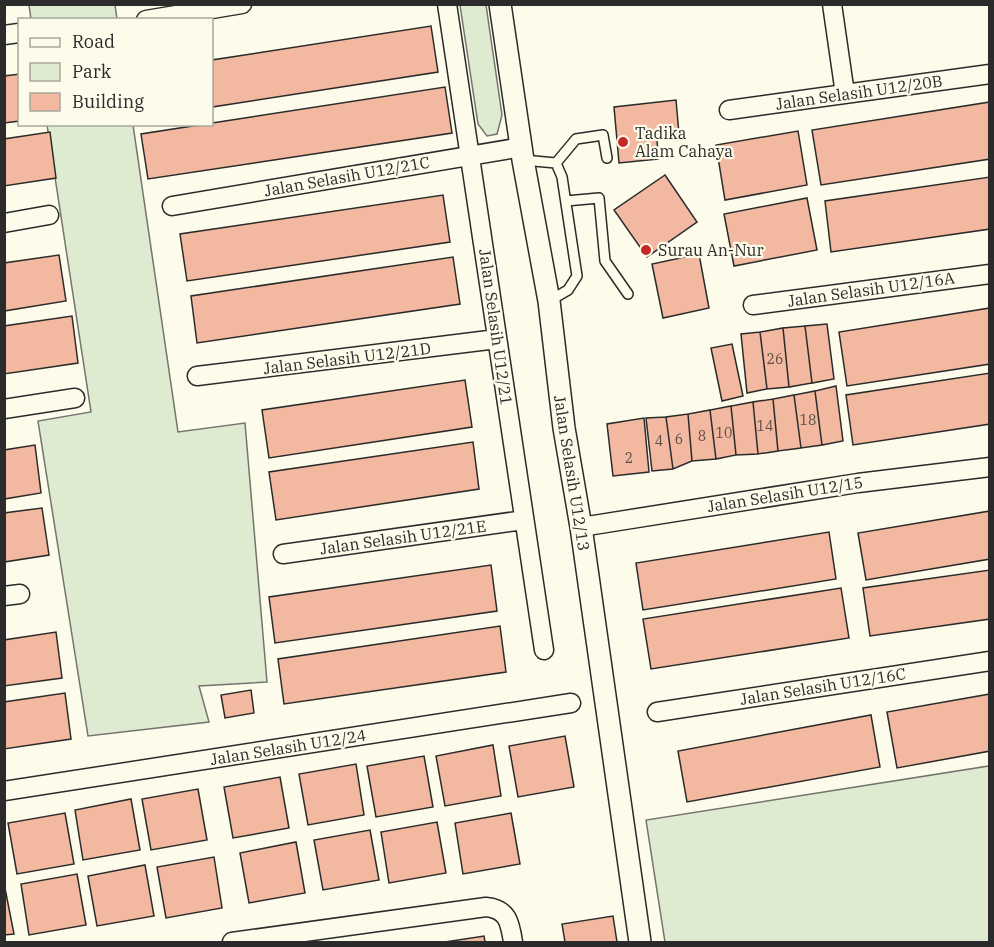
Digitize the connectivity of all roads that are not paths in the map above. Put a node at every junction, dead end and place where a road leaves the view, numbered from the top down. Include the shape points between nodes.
1 (242, 4) edge
2 (447, 4) edge
3 (500, 4) edge
4 (832, 4) edge
5 (158, 18) edge
6 (990, 74) edge
7 (845, 93) junction
8 (729, 110) dead end
9 (523, 153) junction
10 (471, 154) junction
11 (607, 158) dead end
12 (556, 164) junction
13 (566, 201) junction
14 (172, 206) dead end
15 (49, 215) dead end
16 (4, 223) edge
17 (990, 274) edge
18 (628, 294) dead end
19 (549, 301) junction
20 (753, 305) dead end
21 (497, 339) junction
22 (197, 376) dead end
23 (75, 398) dead end
24 (4, 409) edge
25 (990, 466) edge
26 (524, 520) junction
27 (581, 527) junction
28 (283, 554) dead end
29 (544, 650) dead end
30 (990, 661) edge
31 (571, 703) dead end
32 (657, 712) dead end
33 (4, 791) edge
34 (232, 942) edge
35 (513, 942) edge
36 (640, 942) edge

1 - 5 street
2 - 10 street, Jalan Selasih U12/21
3 - 9 street, Jalan Selasih U12/13
4 - 7 street
6 - 7 street, Jalan Selasih U12/20B
7 - 8 street, Jalan Selasih U12/20B
9 - 10 street, Jalan Selasih U12/21C
9 - 12 lane
9 - 19 street, Jalan Selasih U12/13
10 - 14 street, Jalan Selasih U12/21C
10 - 21 street, Jalan Selasih U12/21
11 - 12 lane via 603,135 576,139
12 - 13 lane
13 - 18 lane via 599,198 605,261
13 - 19 lane via 577,276 568,291
15 - 16 street
17 - 20 street, Jalan Selasih U12/16A
19 - 27 street, Jalan Selasih U12/13
21 - 22 street, Jalan Selasih U12/21D
21 - 26 street, Jalan Selasih U12/21
23 - 24 street
25 - 27 street, Jalan Selasih U12/15
26 - 28 street, Jalan Selasih U12/21E
26 - 29 street, Jalan Selasih U12/21
27 - 36 street, Jalan Selasih U12/13
30 - 32 street, Jalan Selasih U12/16C
31 - 33 street, Jalan Selasih U12/24
34 - 35 street via 499,908 507,915

